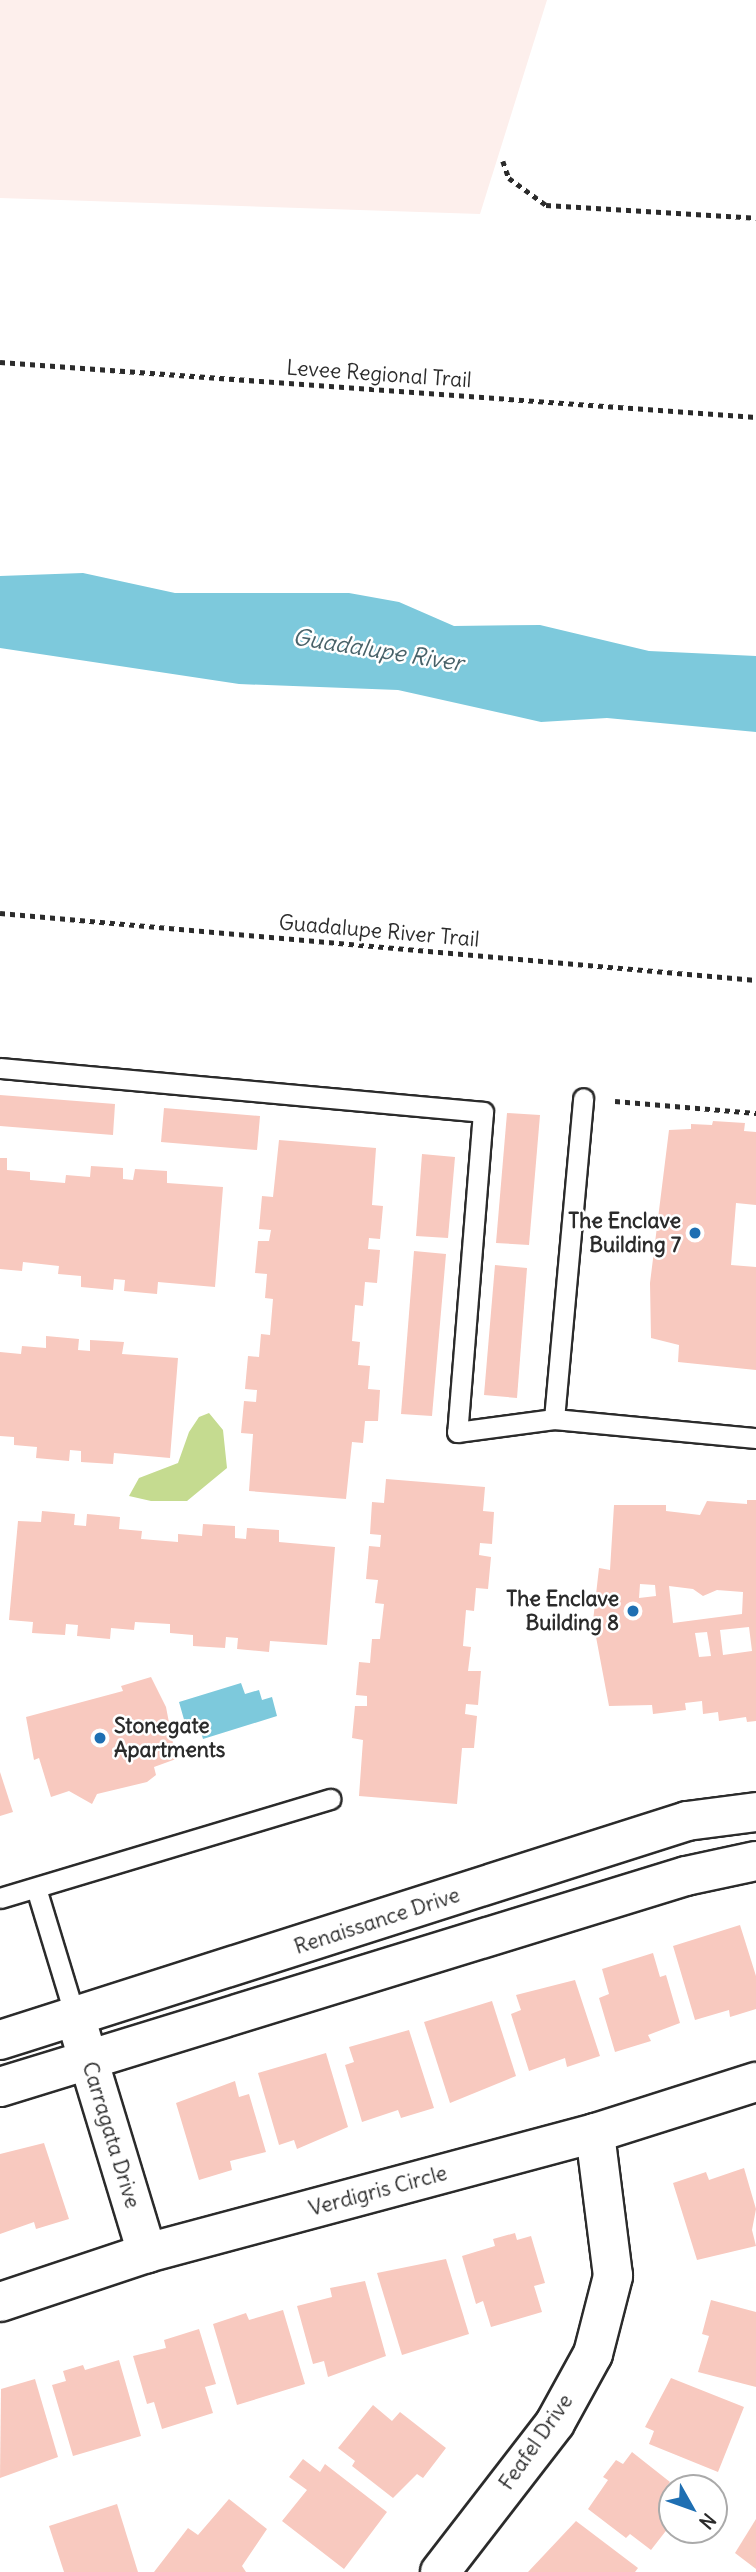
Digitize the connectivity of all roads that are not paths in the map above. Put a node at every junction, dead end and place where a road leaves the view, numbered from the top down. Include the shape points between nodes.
1 (0, 1068) edge
2 (583, 1098) road end
3 (554, 1419) junction
4 (756, 1438) edge
5 (330, 1799) dead end
6 (756, 1812) edge
7 (756, 1861) edge
8 (36, 1888) junction
9 (0, 1899) edge
10 (75, 2016) junction
11 (0, 2040) edge
12 (88, 2059) junction
13 (756, 2082) edge
14 (0, 2087) edge
15 (595, 2133) junction
16 (147, 2253) junction
17 (0, 2302) edge
18 (440, 2572) edge

1 - 3 lane via 483,1112 457,1432
2 - 3 lane
3 - 4 lane
5 - 8 lane
6 - 10 street, Renaissance Drive via 687,1821
7 - 12 street via 686,1876
8 - 9 lane
8 - 10 lane
10 - 11 street, Renaissance Drive
10 - 12 street, Carragata Drive
12 - 14 street
12 - 16 street, Carragata Drive
13 - 15 street, Verdigris Circle
15 - 16 street, Verdigris Circle
15 - 18 street, Feafel Drive via 612,2276 593,2354 555,2423
16 - 17 street, Verdigris Circle

